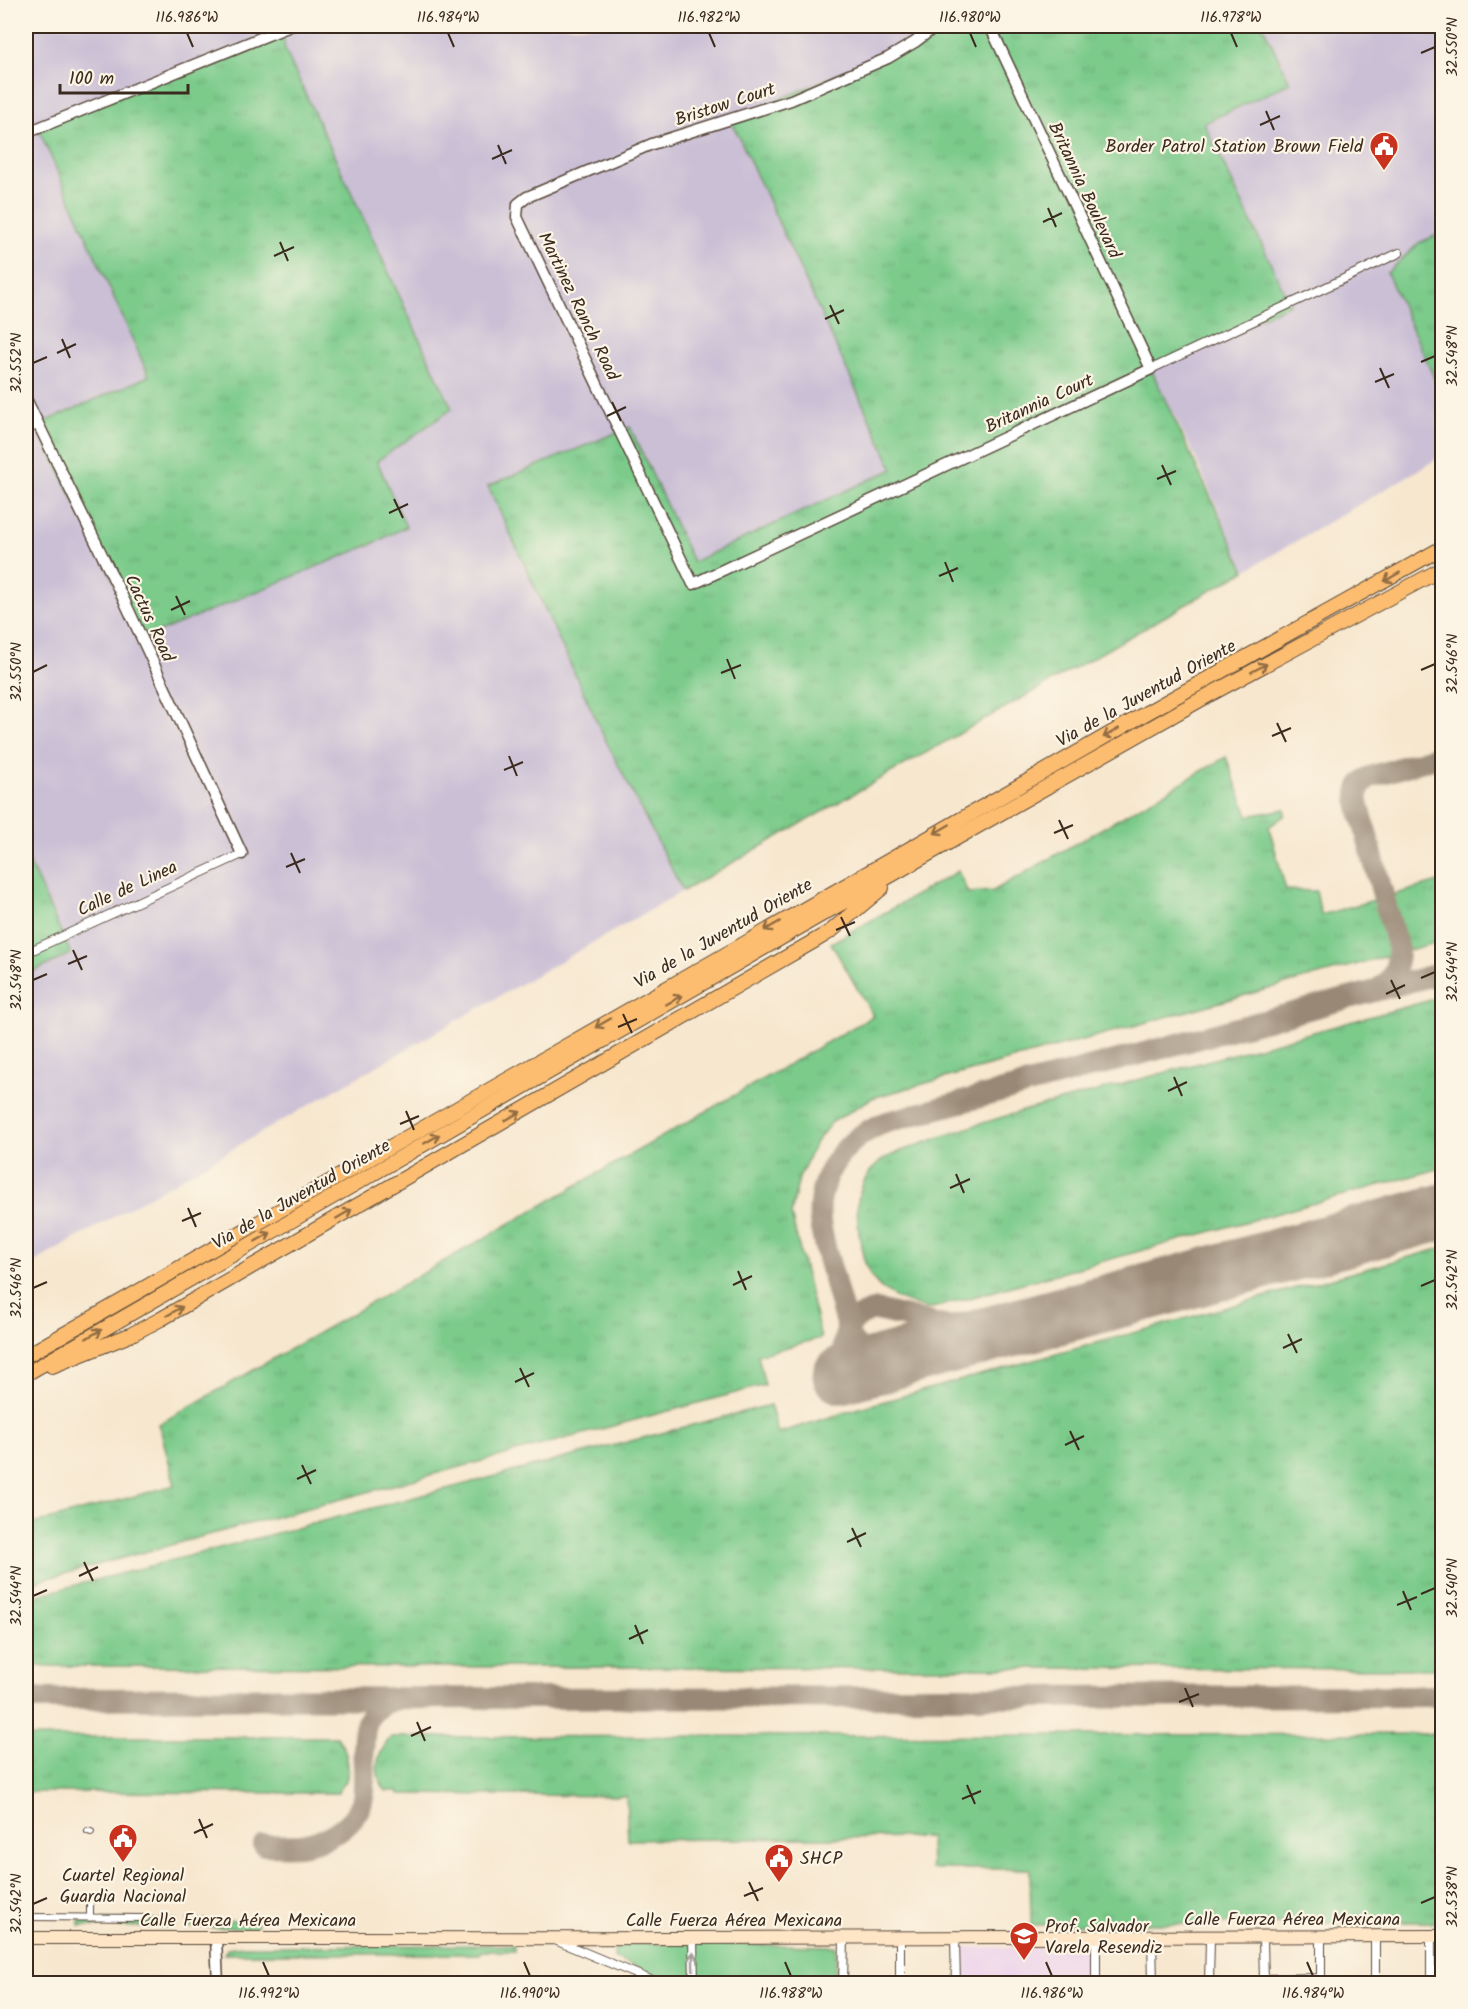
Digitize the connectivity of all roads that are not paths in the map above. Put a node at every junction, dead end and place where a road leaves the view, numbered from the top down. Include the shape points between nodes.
1 (290, 26) edge
2 (936, 26) edge
3 (990, 26) edge
4 (26, 134) edge
5 (518, 204) joint
6 (1399, 253) dead end
7 (1151, 369) junction
8 (26, 399) edge
9 (38, 425) junction
10 (26, 430) edge
11 (1443, 548) edge
12 (1443, 569) edge
13 (693, 584) joint
14 (1203, 690) junction
15 (242, 854) joint
16 (907, 867) junction
17 (26, 953) edge
18 (26, 1356) edge
19 (26, 1376) edge
20 (87, 1899) dead end
21 (26, 1917) edge
22 (90, 1918) junction
23 (146, 1918) dead end
24 (1437, 1936) edge
25 (1321, 1937) junction
26 (1375, 1937) junction
27 (26, 1938) edge
28 (216, 1938) junction
29 (550, 1938) junction
30 (693, 1938) junction
31 (844, 1938) junction
32 (1152, 1938) junction
33 (1210, 1938) junction
34 (1263, 1938) junction
35 (900, 1939) junction
36 (955, 1939) junction
37 (1096, 1939) junction
38 (1264, 1981) edge
39 (1321, 1981) edge
40 (218, 1983) edge
41 (660, 1983) edge
42 (694, 1983) edge
43 (843, 1983) edge
44 (900, 1983) edge
45 (956, 1983) edge
46 (1096, 1983) edge
47 (1153, 1983) edge
48 (1209, 1983) edge
49 (1375, 1983) edge
50 (1431, 1983) edge

1 - 4 street
2 - 5 street, Bristow Court via 888,58 791,100 652,144
3 - 7 street, Britannia Boulevard
5 - 13 street, Martinez Ranch Road via 518,217
6 - 7 street, Britannia Court
7 - 13 street, Britannia Court
8 - 9 street, Cactus Road
9 - 10 street
9 - 15 street, Cactus Road
11 -> 14 highway, Via de la Juventud Oriente
14 -> 12 highway, Via de la Juventud Oriente
14 - 16 highway, Via de la Juventud Oriente
14 -> 18 highway, Via de la Juventud Oriente via 1138,718
15 - 17 street, Calle de Linea
19 -> 16 highway, Via de la Juventud Oriente
19 -> 16 highway via 161,1319 698,1010 831,931
20 - 22 street
21 - 22 street
22 - 23 street
24 - 26 main road, Calle Fuerza Aérea Mexicana
24 - 50 street
25 - 26 main road, Calle Fuerza Aérea Mexicana
25 - 34 main road, Calle Fuerza Aérea Mexicana
25 - 39 street
26 - 49 street
27 - 28 main road, Calle Fuerza Aérea Mexicana
28 - 29 main road, Calle Fuerza Aérea Mexicana
28 - 40 street
29 - 30 main road, Calle Fuerza Aérea Mexicana
29 - 41 street
30 - 31 main road, Calle Fuerza Aérea Mexicana
42 -> 30 street
31 - 35 main road, Calle Fuerza Aérea Mexicana
31 - 43 street
32 - 33 main road, Calle Fuerza Aérea Mexicana
32 - 37 main road, Calle Fuerza Aérea Mexicana
32 - 47 street
33 - 34 main road, Calle Fuerza Aérea Mexicana
33 - 48 street
34 - 38 street
35 - 36 main road, Calle Fuerza Aérea Mexicana
35 - 44 street
36 - 37 main road, Calle Fuerza Aérea Mexicana
36 - 45 street
37 - 46 street
38 - 39 street

